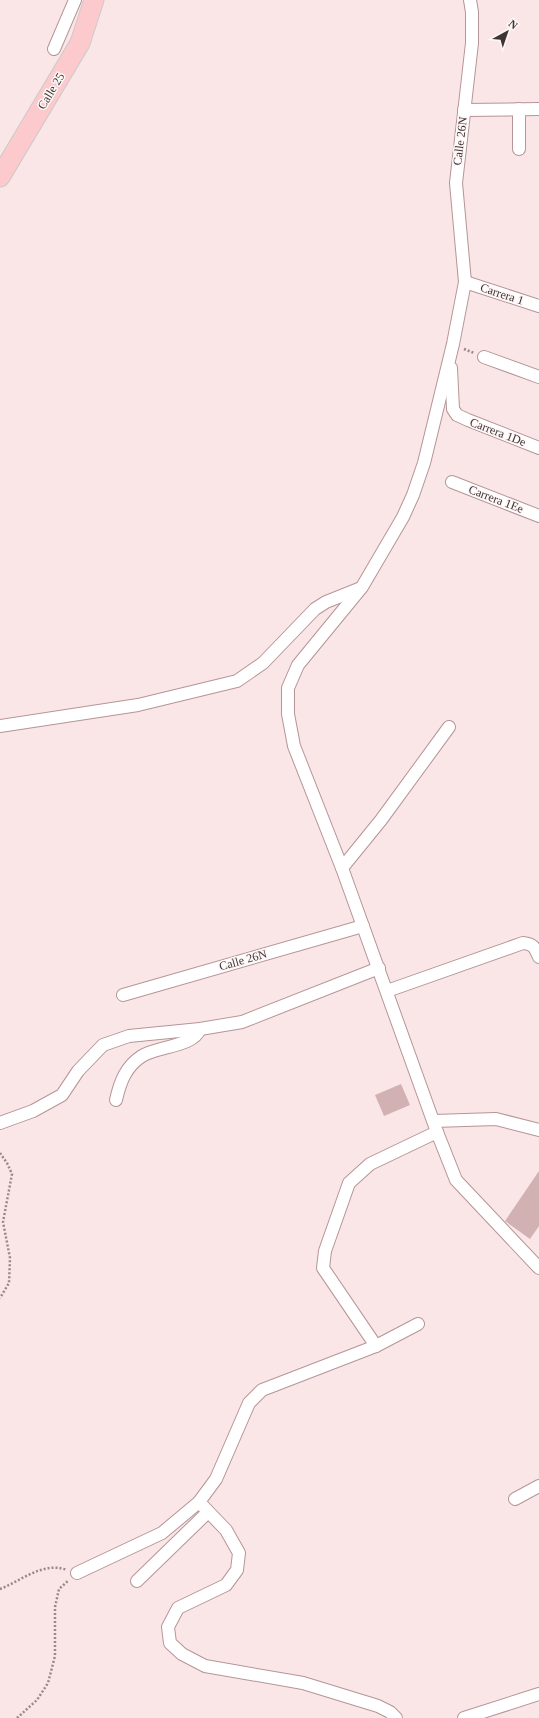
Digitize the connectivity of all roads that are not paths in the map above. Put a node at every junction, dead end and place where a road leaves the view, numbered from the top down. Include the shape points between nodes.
1 (74, 0) edge
2 (94, 0) edge
3 (470, 0) edge
4 (54, 49) dead end
5 (519, 109) junction
6 (539, 109) edge
7 (464, 110) junction
8 (519, 149) dead end
9 (0, 177) edge
10 (465, 282) junction
11 (539, 306) edge
12 (452, 350) junction
13 (484, 357) road end
14 (539, 377) edge
15 (539, 448) edge
16 (452, 482) dead end
17 (539, 516) edge
18 (362, 587) junction
19 (0, 726) edge
20 (449, 727) dead end
21 (342, 868) junction
22 (363, 926) junction
23 (539, 957) edge
24 (378, 968) junction
25 (387, 991) junction
26 (123, 995) dead end
27 (200, 1029) junction
28 (116, 1100) dead end
29 (0, 1123) edge
30 (436, 1127) junction
31 (539, 1130) edge
32 (537, 1262) edge
33 (418, 1324) dead end
34 (376, 1346) junction
35 (539, 1486) edge
36 (515, 1499) dead end
37 (199, 1502) junction
38 (208, 1512) junction
39 (77, 1573) road end
40 (137, 1581) dead end
41 (539, 1694) edge
42 (396, 1718) edge
43 (464, 1718) edge

1 - 4 street
2 - 9 main road, Calle 25 via 80,43
3 - 7 street, Calle 26N via 472,43
5 - 6 street
5 - 7 street
5 - 8 street
7 - 10 street, Calle 26N via 456,183
10 - 11 street, Carrera 1
10 - 12 street, Calle 26N
12 - 15 street, Carrera 1De via 453,409 468,420
12 - 18 street via 424,463 413,495 403,518
13 - 14 street
16 - 17 street, Carrera 1Ee
18 - 19 street via 315,609 264,662 237,682 138,705
18 - 21 street via 298,665 288,688 288,714 294,746
20 - 21 street via 381,820
21 - 22 street
22 - 24 street
22 - 26 street, Calle 26N
23 - 25 street via 534,946 524,943
24 - 25 street
24 - 27 street via 242,1022
25 - 30 street
27 - 28 street via 198,1035 192,1039 142,1056 128,1069 119,1084
27 - 29 street via 129,1036 103,1045 78,1071 62,1095 34,1111
30 - 31 street via 496,1120
30 - 32 street via 456,1180
30 - 34 street via 370,1164 349,1184 325,1251 323,1268
33 - 34 street
34 - 37 street via 262,1390 249,1402 216,1479
35 - 36 street
37 - 38 street
37 - 39 street via 162,1534
38 - 40 street
38 - 42 street via 226,1530 239,1553 237,1570 226,1585 178,1608 168,1627 170,1643 182,1654 205,1666 303,1683 378,1706
41 - 43 street

